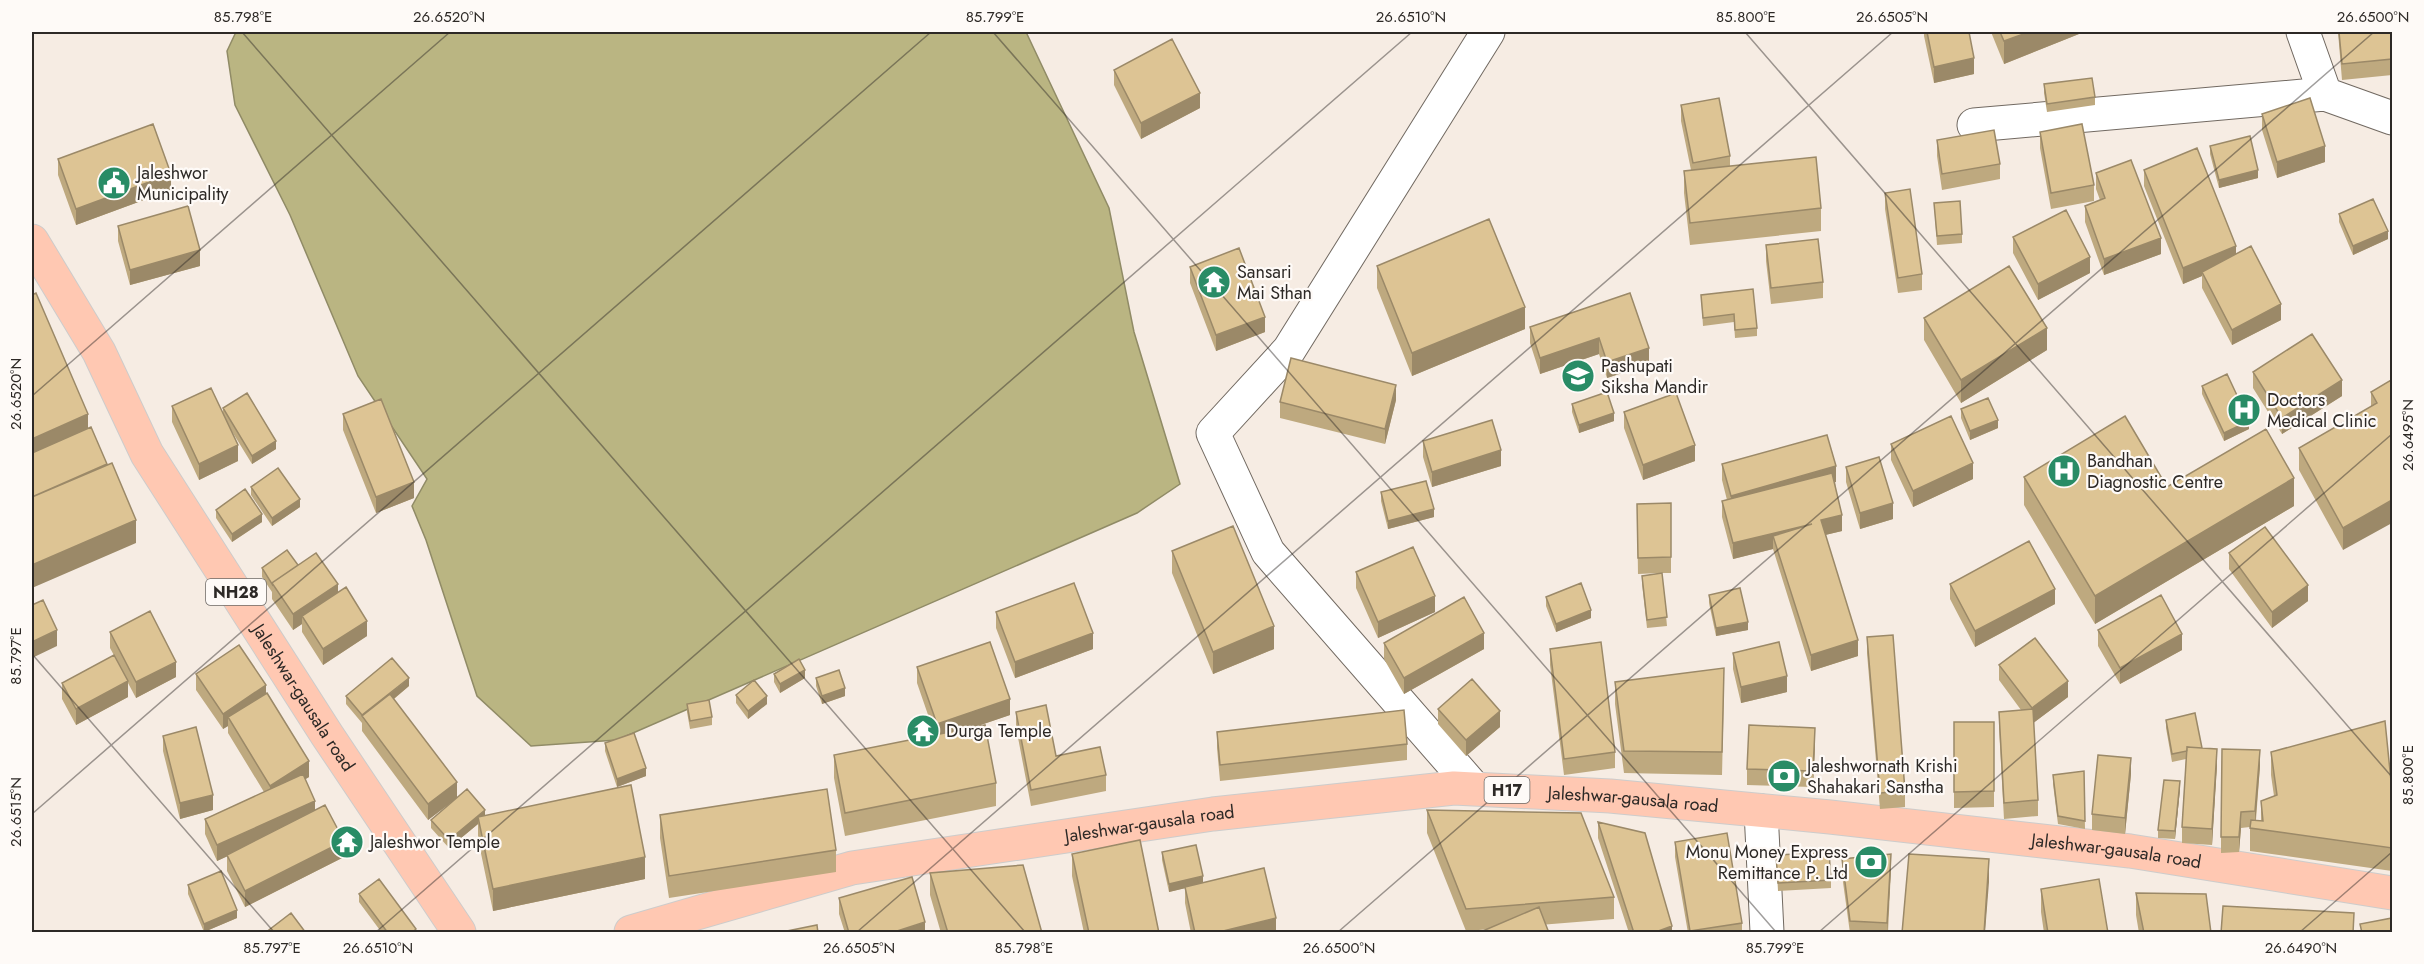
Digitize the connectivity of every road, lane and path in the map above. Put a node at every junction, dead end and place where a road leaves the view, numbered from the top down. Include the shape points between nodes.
1 (1488, 32) edge
2 (2303, 32) edge
3 (2325, 94) junction
4 (2392, 118) edge
5 (1974, 125) dead end
6 (32, 241) edge
7 (1474, 788) junction
8 (1761, 811) junction
9 (2392, 893) edge
10 (459, 933) edge
11 (631, 933) edge
12 (1767, 933) edge

1 - 7 street via 1289,350 1213,433 1268,552
2 - 3 street
3 - 4 street
3 - 5 street
6 - 10 main road, Jaleshwar-gausala road / NH28 via 99,352 147,454
7 - 8 main road, Jaleshwar-gausala road / H17
7 - 11 main road, Jaleshwar-gausala road / H17 via 1213,814 852,868
8 - 9 main road, Jaleshwar-gausala road / H17 via 2130,851
8 - 12 street

